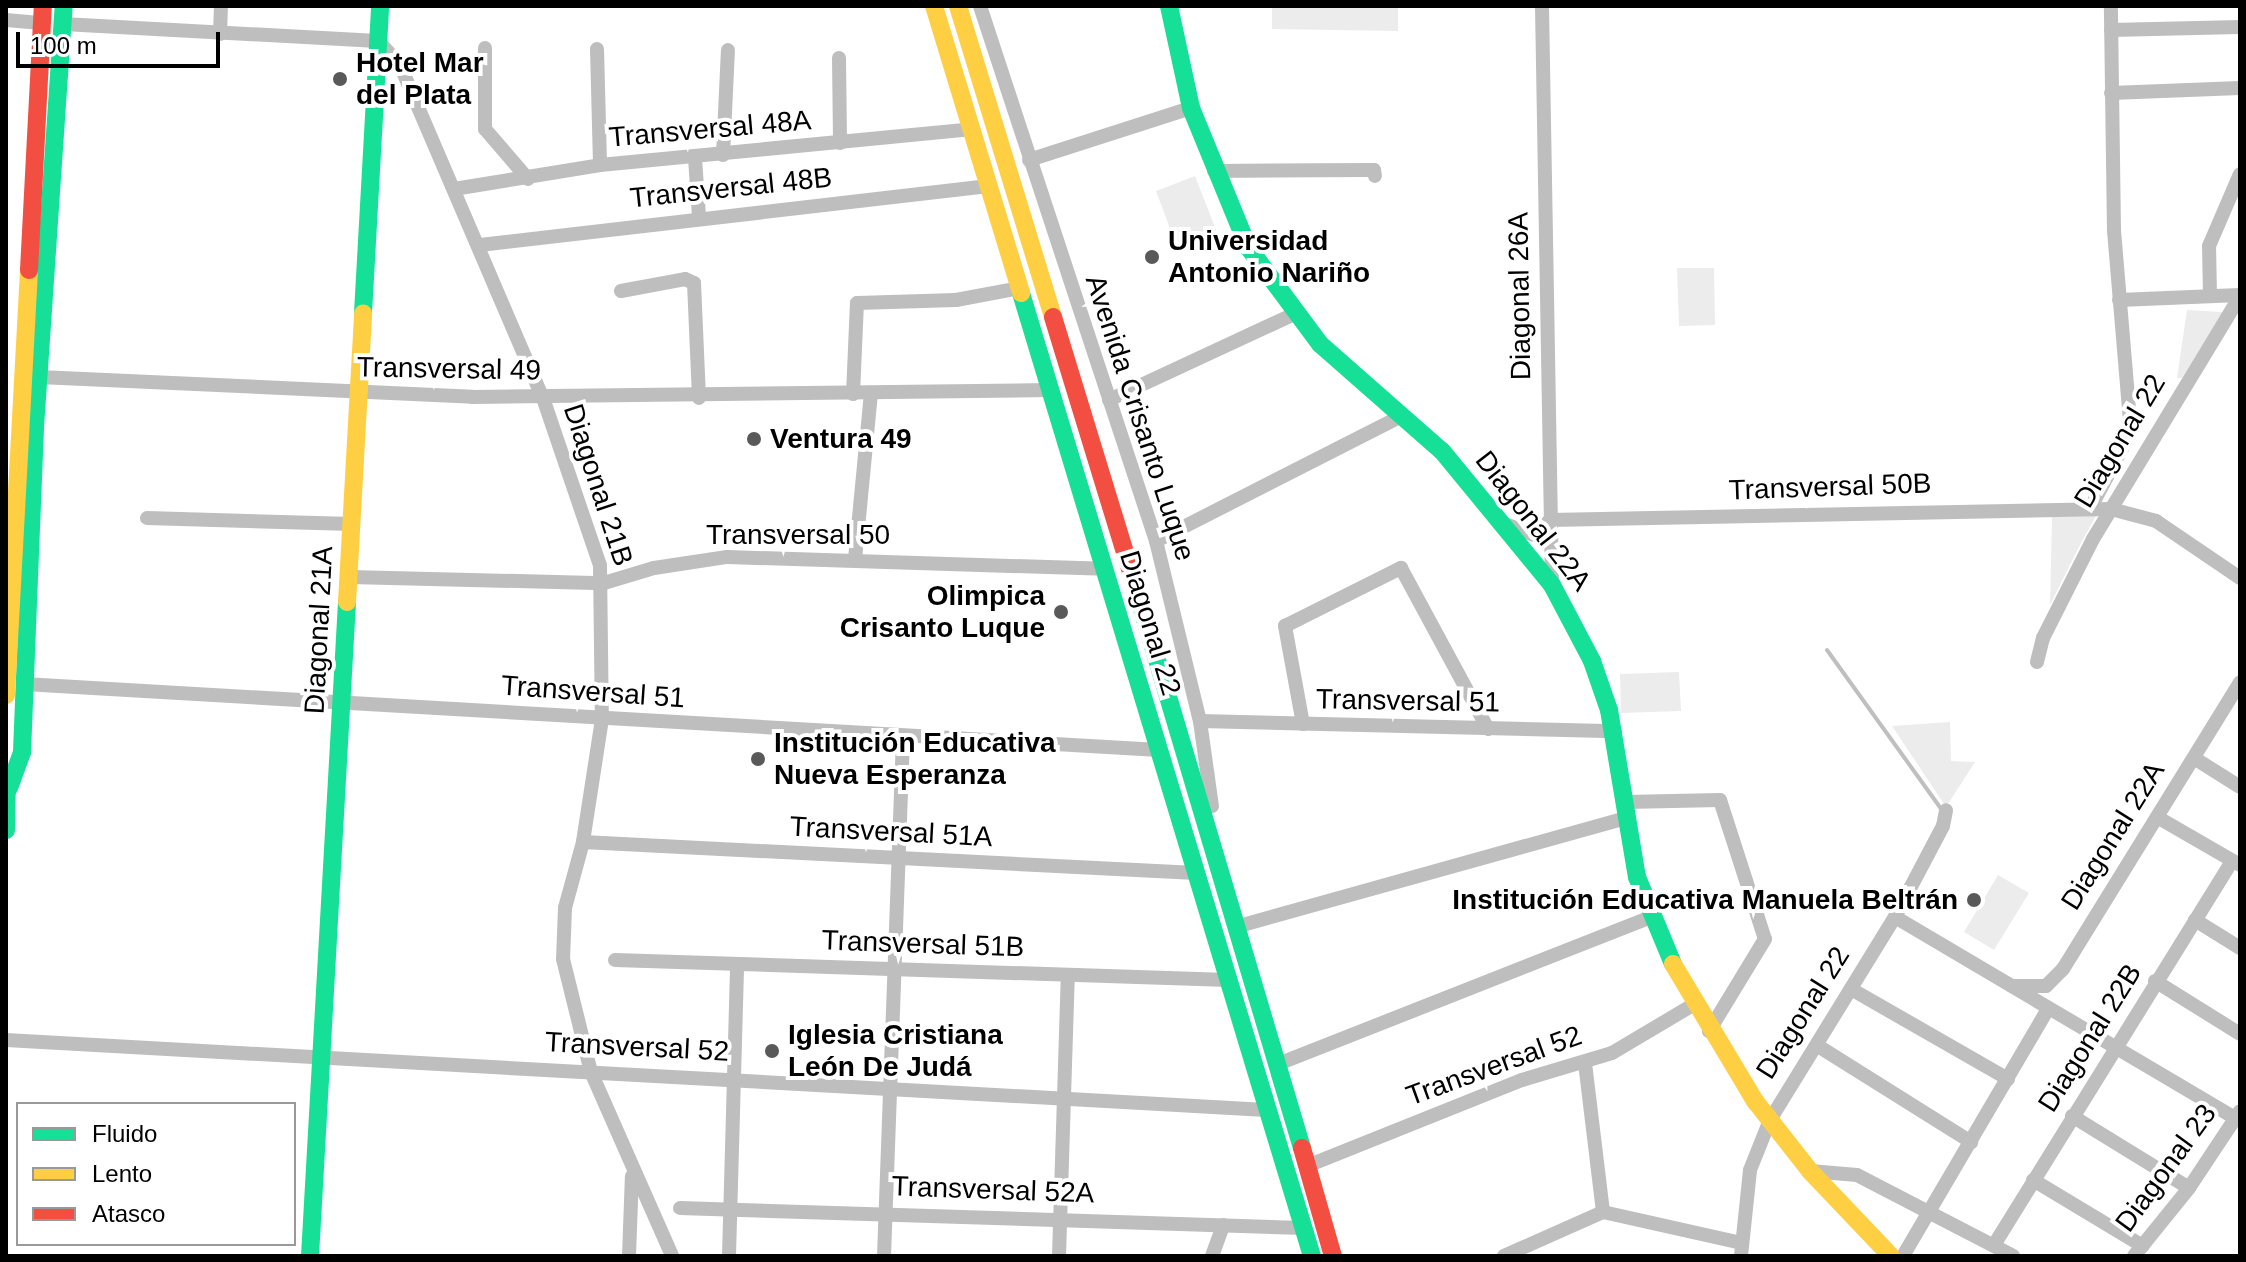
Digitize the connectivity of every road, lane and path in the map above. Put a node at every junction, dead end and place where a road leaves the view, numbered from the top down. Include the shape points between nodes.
1 (221, 6) edge
2 (380, 6) edge
3 (934, 6) edge
4 (958, 6) edge
5 (980, 6) edge
6 (1169, 6) edge
7 (1542, 6) edge
8 (2111, 6) edge
9 (42, 14) edge
10 (63, 15) edge
11 (6, 20) edge
12 (2240, 27) edge
13 (2111, 30) junction
14 (220, 34) junction
15 (378, 41) junction
16 (485, 48) dead end
17 (597, 49) dead end
18 (728, 50) dead end
19 (839, 58) dead end
20 (2240, 88) edge
21 (2111, 93) junction
22 (1191, 108) junction
23 (972, 129) junction
24 (840, 143) junction
25 (723, 155) junction
26 (695, 158) junction
27 (1029, 160) junction
28 (600, 165) junction
29 (1214, 171) junction
30 (2240, 174) edge
31 (1375, 176) dead end
32 (528, 179) junction
33 (989, 186) junction
34 (454, 189) junction
35 (699, 216) junction
36 (480, 245) junction
37 (1020, 288) junction
38 (621, 291) dead end
39 (2240, 295) edge
40 (2210, 296) junction
41 (2119, 300) junction
42 (1294, 314) junction
43 (23, 377) edge
44 (1051, 390) junction
45 (359, 393) junction
46 (871, 393) junction
47 (853, 394) junction
48 (543, 398) junction
49 (699, 398) junction
50 (1109, 400) junction
51 (1401, 416) junction
52 (2091, 507) junction
53 (2111, 509) junction
54 (147, 518) dead end
55 (1550, 520) junction
56 (353, 524) junction
57 (1508, 525) junction
58 (1156, 541) junction
59 (855, 559) junction
60 (1104, 569) junction
61 (350, 577) junction
62 (2240, 578) edge
63 (604, 583) junction
64 (1552, 585) junction
65 (2037, 662) dead end
66 (2240, 682) edge
67 (12, 685) edge
68 (6, 695) edge
69 (344, 701) junction
70 (2227, 704) junction
71 (2240, 712) edge
72 (602, 719) junction
73 (1200, 721) junction
74 (1303, 724) junction
75 (1488, 729) junction
76 (1615, 731) junction
77 (903, 737) junction
78 (1159, 750) junction
79 (2194, 758) junction
80 (8, 779) edge
81 (2240, 787) edge
82 (1625, 810) junction
83 (1946, 810) dead end
84 (2157, 817) junction
85 (6, 830) edge
86 (583, 842) junction
87 (1218, 854) junction
88 (899, 859) junction
89 (2236, 863) edge
90 (1196, 873) junction
91 (1895, 917) junction
92 (1649, 918) junction
93 (2195, 920) junction
94 (1239, 926) junction
95 (2240, 948) edge
96 (615, 960) dead end
97 (737, 965) junction
98 (894, 970) junction
99 (1068, 975) junction
100 (1229, 980) junction
101 (2155, 981) junction
102 (2012, 986) junction
103 (1851, 989) junction
104 (1693, 1005) junction
105 (2048, 1009) junction
106 (1709, 1031) junction
107 (2240, 1034) edge
108 (6, 1040) edge
109 (1818, 1046) junction
110 (2113, 1048) junction
111 (320, 1057) junction
112 (1585, 1063) junction
113 (1278, 1064) junction
114 (591, 1072) junction
115 (2008, 1079) junction
116 (733, 1080) junction
117 (889, 1089) junction
118 (1066, 1099) junction
119 (1266, 1110) junction
120 (2238, 1114) edge
121 (2072, 1116) junction
122 (1770, 1120) junction
123 (1971, 1142) junction
124 (1307, 1166) junction
125 (1810, 1171) junction
126 (633, 1172) junction
127 (2033, 1180) junction
128 (2189, 1188) junction
129 (727, 1206) junction
130 (680, 1208) dead end
131 (885, 1212) junction
132 (1603, 1212) junction
133 (1930, 1213) junction
134 (1061, 1219) junction
135 (1223, 1225) junction
136 (1304, 1228) junction
137 (1994, 1245) junction
138 (1742, 1249) edge
139 (2138, 1251) edge
140 (310, 1256) edge
141 (629, 1256) edge
142 (672, 1256) edge
143 (729, 1256) edge
144 (884, 1256) edge
145 (1059, 1256) edge
146 (1212, 1256) edge
147 (1312, 1256) edge
148 (1333, 1256) edge
149 (1504, 1256) edge
150 (1891, 1256) edge
151 (1903, 1256) edge
152 (2013, 1256) edge

1 - 14 street
2 - 15 main road, Diagonal 21A
3 - 23 main road, Diagonal 22
4 - 87 main road, Diagonal 22
5 - 27 street, Avenida Crisanto Luque
6 - 22 main road, Diagonal 22A
7 - 55 street, Diagonal 26A
8 - 13 street
9 - 11 street
9 - 43 main road
10 - 14 street
10 - 43 main road
12 - 13 street
13 - 21 street
14 - 15 street
15 - 34 street, Diagonal 21B via 400,65
15 - 45 main road, Diagonal 21A
16 - 32 street via 485,129
17 - 28 street
18 - 25 street
19 - 24 street
20 - 21 street
21 - 41 street
22 - 27 street
22 - 29 main road, Diagonal 22A
23 - 24 street, Transversal 48A
23 - 33 main road, Diagonal 22
24 - 25 street, Transversal 48A
25 - 26 street, Transversal 48A
26 - 28 street, Transversal 48A
26 - 35 street
27 - 50 street, Avenida Crisanto Luque
28 - 32 street, Transversal 48A
29 - 31 street via 1374,170
29 - 42 main road, Diagonal 22A via 1248,247
30 - 40 street via 2209,246
32 - 34 street, Transversal 48A
33 - 35 street, Transversal 48B
33 - 37 main road, Diagonal 22
34 - 36 street, Diagonal 21B
35 - 36 street, Transversal 48B
36 - 48 street, Diagonal 21B
37 - 44 main road, Diagonal 22
37 - 47 street via 956,300 857,303
38 - 49 street via 685,279 694,283
39 - 40 street
39 - 53 street, Diagonal 22
40 - 41 street
41 - 52 street via 2129,428
42 - 50 street
42 - 51 main road, Diagonal 22A via 1338,363
43 - 45 street, Transversal 49
43 - 67 main road
44 - 46 street, Transversal 49
44 - 60 main road, Diagonal 22
45 - 48 street, Transversal 49
45 - 56 main road, Diagonal 21A
46 - 47 street, Transversal 49
46 - 59 street
47 - 49 street, Transversal 49
48 - 49 street, Transversal 49
48 - 63 street, Diagonal 21B
50 - 58 street, Avenida Crisanto Luque
51 - 57 main road, Diagonal 22A via 1442,451
51 - 58 street
52 - 53 street, Transversal 50B
52 - 55 street, Transversal 50B
53 - 62 street, Transversal 50B via 2156,521
53 - 65 street, Diagonal 22 via 2043,638
54 - 56 street
55 - 57 street, Transversal 50B via 1534,535
55 - 64 street, Diagonal 26A
56 - 61 main road, Diagonal 21A
57 - 64 main road, Diagonal 22A
58 - 73 street, Avenida Crisanto Luque
59 - 60 street, Transversal 50
59 - 63 street, Transversal 50 via 727,557 654,568
60 - 78 main road, Diagonal 22
61 - 63 street, Transversal 50
61 - 69 main road, Diagonal 21A
63 - 72 street, Diagonal 21B
64 - 76 main road, Diagonal 22A via 1592,661
66 - 70 street, Diagonal 22A
67 - 68 main road
67 - 69 street, Transversal 51
67 - 80 main road via 22,752
69 - 72 street, Transversal 51
69 - 111 main road, Diagonal 21A
70 - 71 street
70 - 79 street, Diagonal 22A
72 - 77 street, Transversal 51
72 - 86 street, Diagonal 21B
73 - 74 street, Transversal 51
73 - 87 street, Avenida Crisanto Luque
74 - 75 street, Transversal 51
74 - 75 street via 1285,626 1401,568
75 - 76 street, Transversal 51
76 - 82 main road, Diagonal 22A
77 - 78 street, Transversal 51
77 - 88 street
78 - 90 main road, Diagonal 22
79 - 81 street
79 - 84 street, Diagonal 22A
80 - 85 main road
82 - 92 main road, Diagonal 22A
82 - 94 street
82 - 106 street via 1720,800 1765,939
83 - 91 street, Diagonal 22 via 1943,826
84 - 89 street
84 - 102 street, Diagonal 22A via 2058,976 2034,989
86 - 88 street, Transversal 51A
86 - 114 street, Diagonal 21B via 565,908 563,959
87 - 94 main road, Diagonal 22
88 - 90 street, Transversal 51A
88 - 98 street
89 - 93 street, Diagonal 22B
90 - 100 main road, Diagonal 22
91 - 102 street
91 - 103 street, Diagonal 22
92 - 104 main road, Diagonal 22A
92 - 113 street
93 - 95 street
93 - 101 street, Diagonal 22B
94 - 113 main road, Diagonal 22
96 - 97 street, Transversal 51B
97 - 98 street, Transversal 51B
97 - 116 street
98 - 99 street, Transversal 51B
98 - 117 street
99 - 100 street, Transversal 51B
99 - 118 street
100 - 119 main road, Diagonal 22
101 - 107 street
101 - 110 street, Diagonal 22B
102 - 105 street
103 - 109 street, Diagonal 22
103 - 115 street
104 - 106 main road, Diagonal 22A
104 - 112 street, Transversal 52 via 1633,1042
105 - 110 street
105 - 115 street
106 - 122 main road, Diagonal 22A
108 - 111 street, Transversal 52
109 - 122 street, Diagonal 22
109 - 123 street
110 - 120 street
110 - 121 street, Diagonal 22B
111 - 114 street, Transversal 52
111 - 140 main road, Diagonal 21A
112 - 124 street, Transversal 52 via 1522,1080
112 - 132 street
113 - 124 main road, Diagonal 22
114 - 116 street, Transversal 52
114 - 126 street, Diagonal 21B
115 - 123 street
116 - 117 street, Transversal 52
116 - 129 street
117 - 118 street, Transversal 52
117 - 131 street
118 - 119 street, Transversal 52
118 - 134 street
119 - 136 main road, Diagonal 22
120 - 128 street, Diagonal 23
121 - 127 street, Diagonal 22B
121 - 128 street
122 - 125 main road
122 - 138 street, Diagonal 22 via 1750,1170
123 - 133 street
124 - 148 main road, Diagonal 22
125 - 133 street via 1857,1175
125 - 150 main road
126 - 141 street
126 - 142 street, Diagonal 21B
127 - 137 street, Diagonal 22B
127 - 139 street
128 - 139 street, Diagonal 23
129 - 130 street, Transversal 52A
129 - 131 street, Transversal 52A
129 - 143 street
131 - 134 street, Transversal 52A
131 - 144 street
132 - 138 street
132 - 149 street
133 - 137 street
133 - 151 street
134 - 135 street, Transversal 52A
134 - 145 street
135 - 136 street, Transversal 52A
135 - 146 street
136 - 147 main road, Diagonal 22
137 - 152 street

